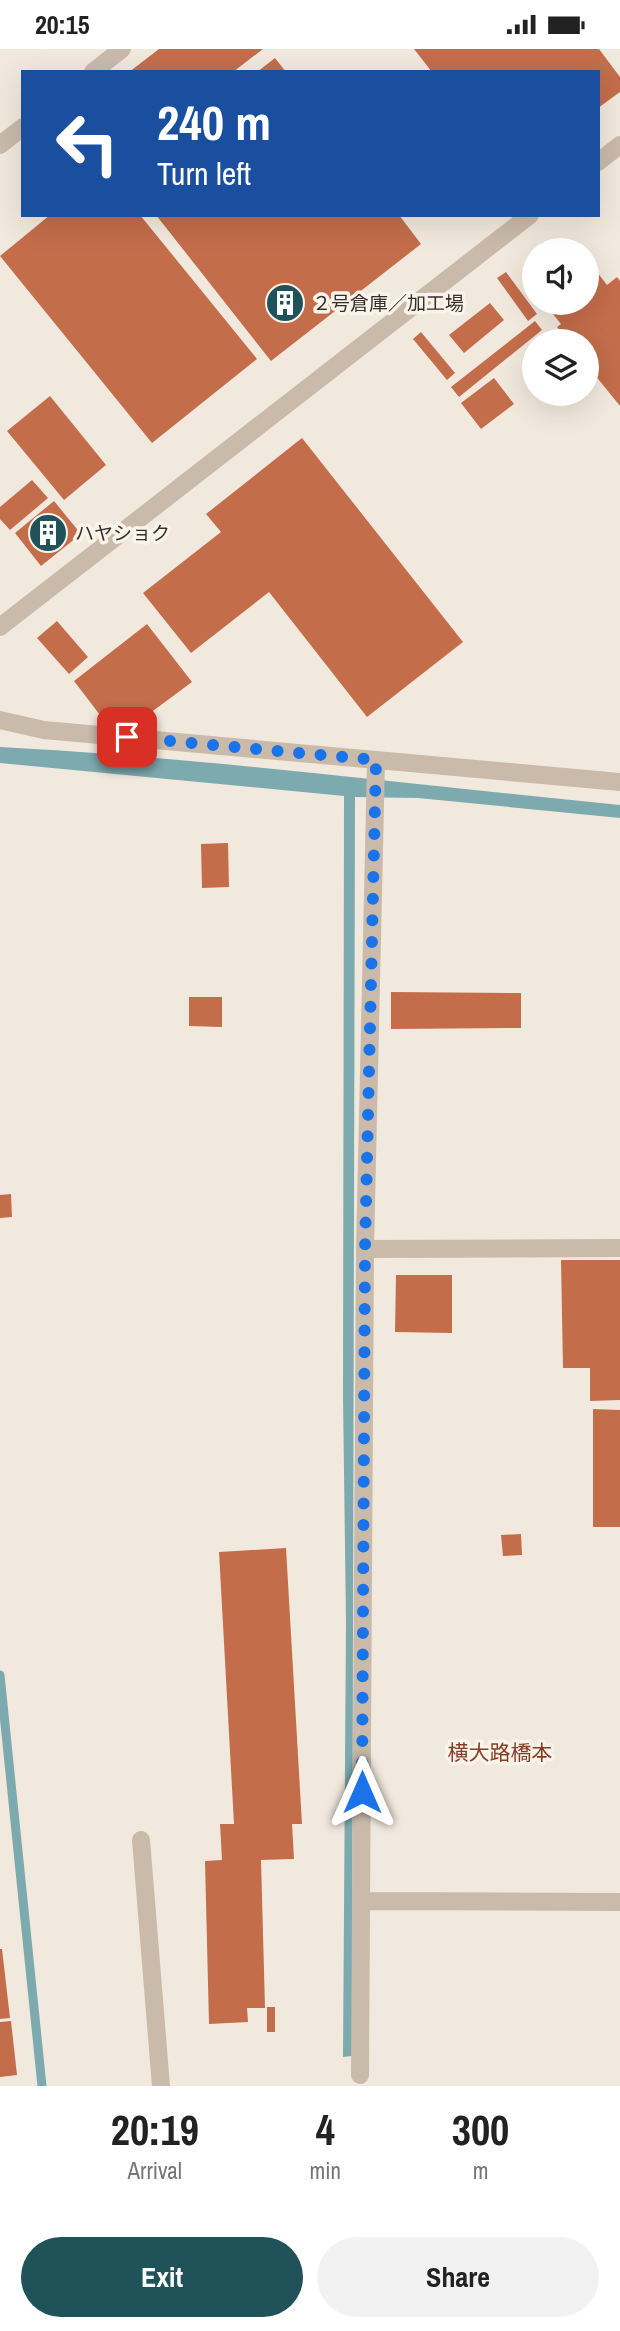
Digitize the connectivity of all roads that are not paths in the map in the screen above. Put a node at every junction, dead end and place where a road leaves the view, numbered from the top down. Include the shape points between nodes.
1 (122, 49) edge
2 (96, 70) edge
3 (21, 129) edge
4 (0, 145) edge
5 (620, 145) edge
6 (600, 160) edge
7 (527, 217) edge
8 (2, 622) edge
9 (0, 720) edge
10 (376, 778) junction
11 (620, 782) edge
12 (620, 1248) edge
13 (365, 1249) junction
14 (141, 1840) dead end
15 (361, 1901) junction
16 (620, 1902) edge
17 (360, 2075) dead end
18 (161, 2086) edge

1 - 2 street
3 - 4 street
5 - 6 street
7 - 8 street
9 - 10 street
10 - 11 street
10 - 13 street
12 - 13 street
13 - 15 street
14 - 18 street
15 - 16 street
15 - 17 street

